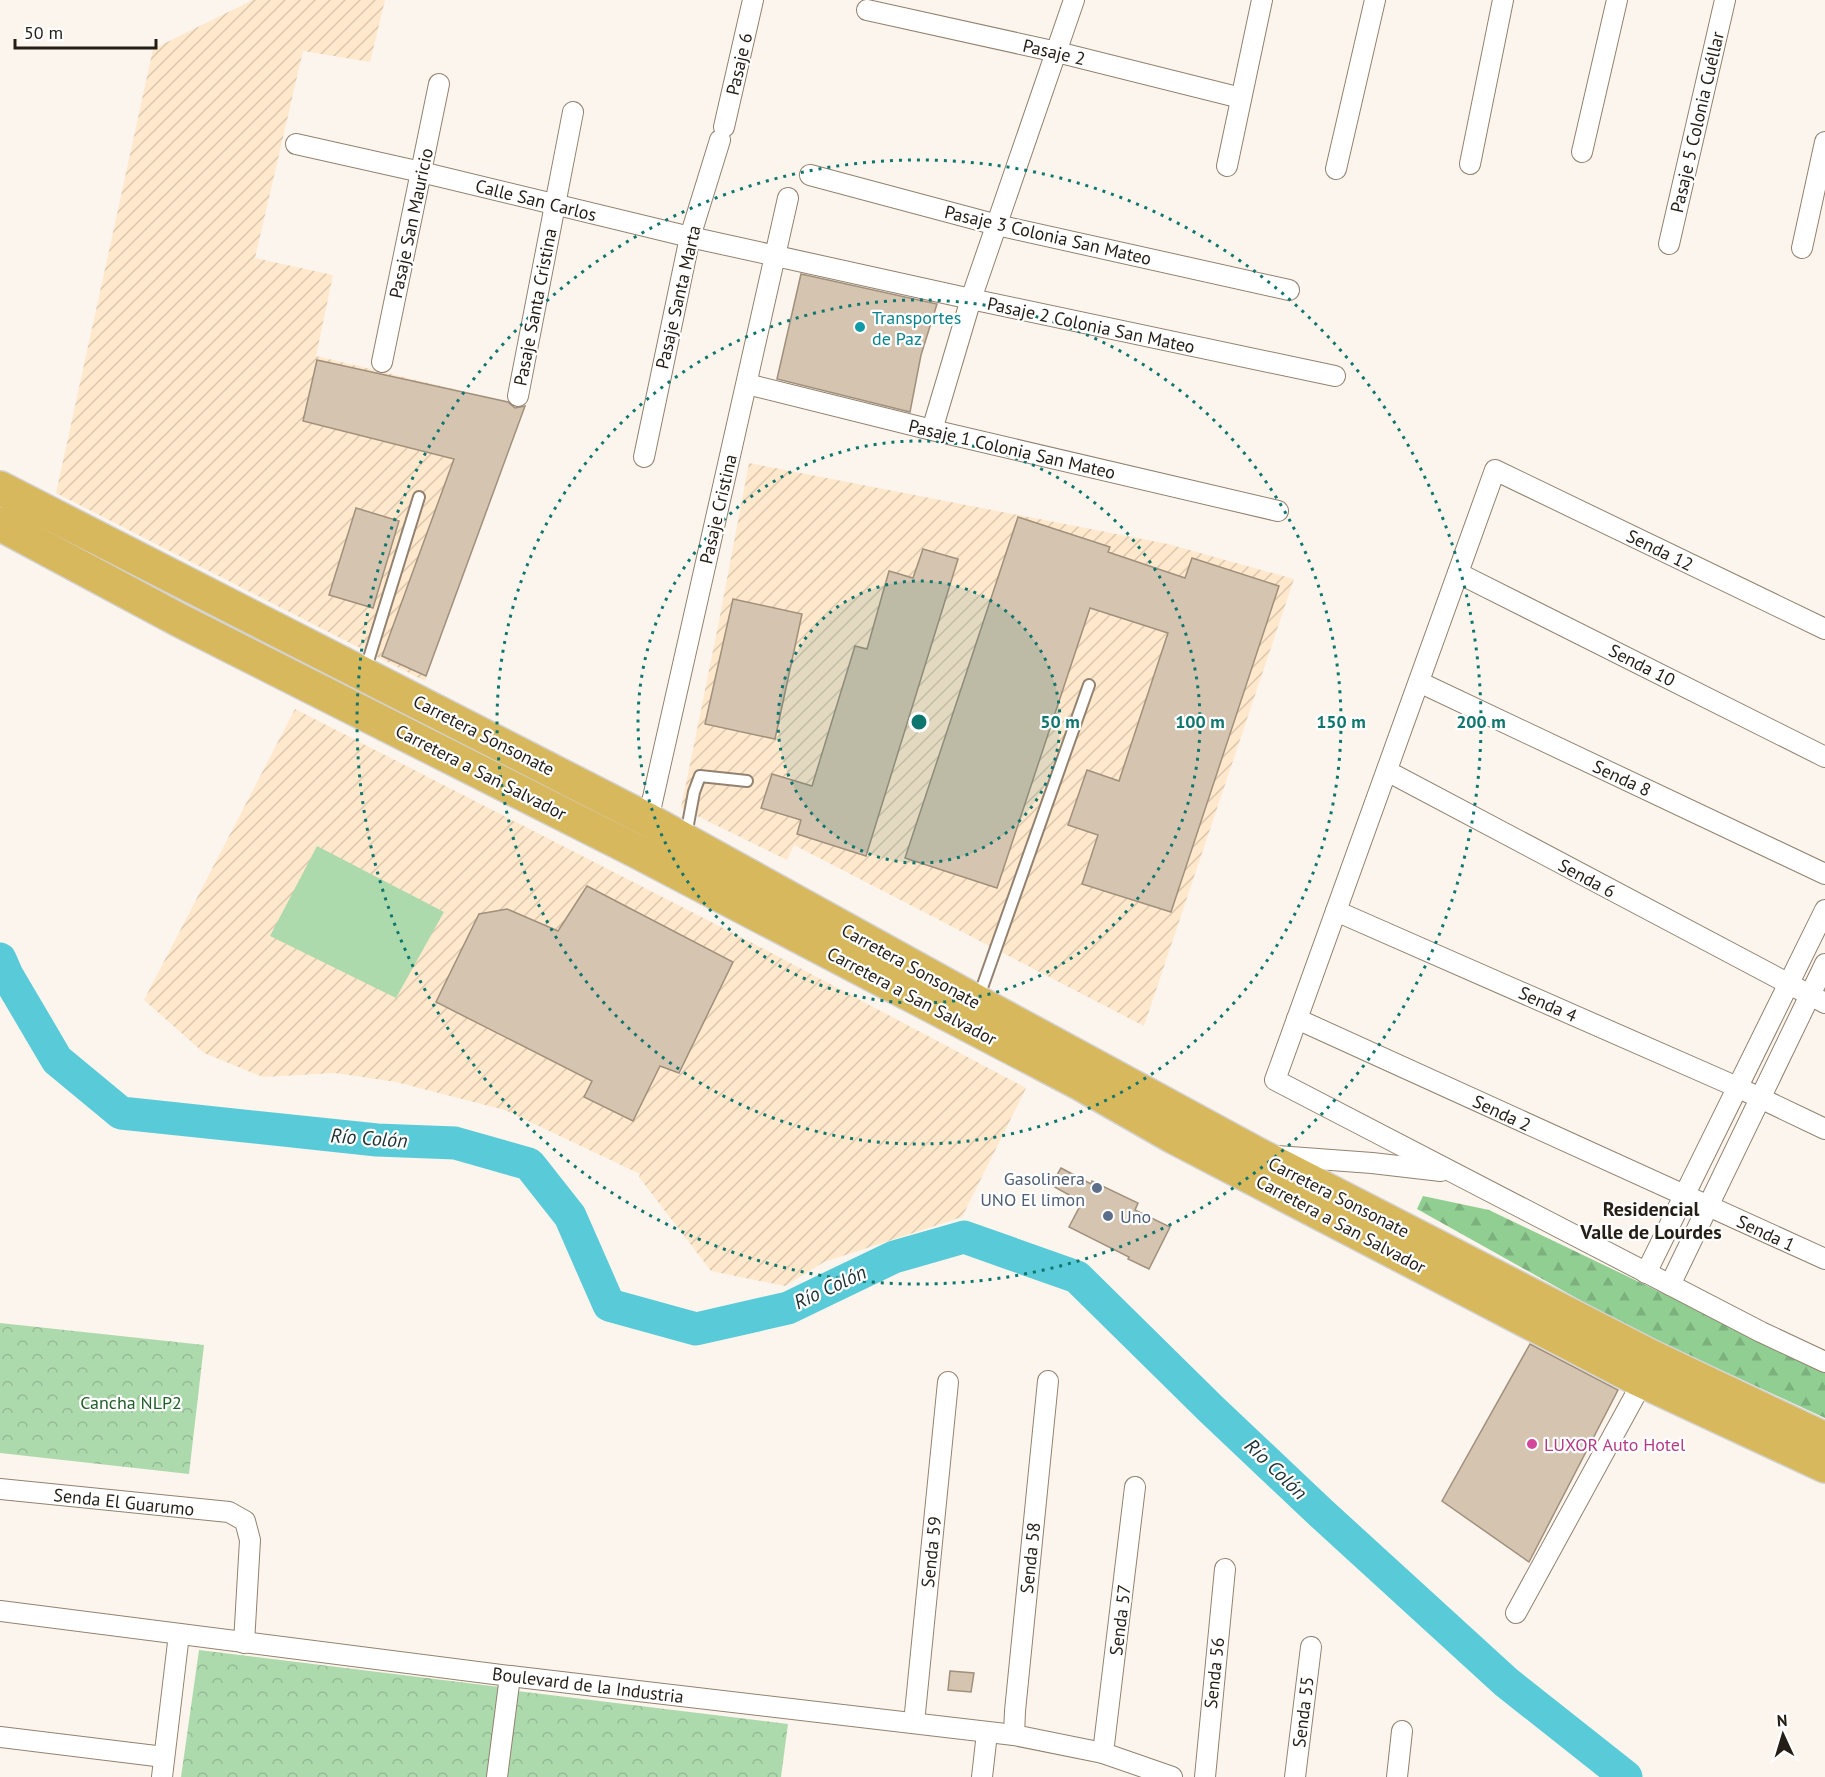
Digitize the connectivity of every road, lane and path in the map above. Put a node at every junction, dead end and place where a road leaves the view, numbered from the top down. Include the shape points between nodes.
1 (753, 0) edge
2 (1074, 0) edge
3 (1262, 0) edge
4 (1375, 0) edge
5 (1503, 0) edge
6 (1617, 0) edge
7 (1725, 0) edge
8 (867, 10) dead end
9 (1057, 52) junction
10 (439, 84) dead end
11 (1241, 98) junction
12 (573, 112) dead end
13 (722, 133) joint
14 (1825, 142) edge
15 (296, 144) dead end
16 (1582, 152) dead end
17 (1470, 164) dead end
18 (1227, 166) dead end
19 (1336, 169) dead end
20 (421, 172) junction
21 (810, 175) dead end
22 (788, 198) dead end
23 (555, 204) junction
24 (997, 225) junction
25 (690, 237) junction
26 (1669, 244) dead end
27 (1802, 248) dead end
28 (777, 256) junction
29 (1289, 290) dead end
30 (971, 299) junction
31 (382, 362) dead end
32 (1335, 376) dead end
33 (747, 384) junction
34 (518, 396) dead end
35 (932, 430) junction
36 (644, 457) dead end
37 (0, 488) edge
38 (419, 497) dead end
39 (1278, 511) dead end
40 (0, 524) edge
41 (1458, 573) junction
42 (1825, 629) edge
43 (364, 674) junction
44 (1419, 682) junction
45 (1089, 685) dead end
46 (1825, 757) edge
47 (1387, 771) junction
48 (747, 781) dead end
49 (648, 820) junction
50 (685, 842) junction
51 (1825, 874) edge
52 (1336, 910) junction
53 (1825, 910) edge
54 (1825, 964) edge
55 (1787, 984) junction
56 (1817, 999) edge
57 (977, 1002) junction
58 (1297, 1019) junction
59 (1737, 1087) junction
60 (1760, 1098) junction
61 (1825, 1129) edge
62 (1259, 1155) junction
63 (1456, 1173) junction
64 (1684, 1197) junction
65 (1708, 1206) junction
66 (1825, 1259) edge
67 (1646, 1273) junction
68 (1670, 1285) junction
69 (1825, 1362) edge
70 (1643, 1381) junction
71 (948, 1382) dead end
72 (1048, 1382) dead end
73 (1825, 1439) edge
74 (1825, 1466) edge
75 (1136, 1487) dead end
76 (0, 1489) edge
77 (1225, 1569) dead end
78 (0, 1611) edge
79 (1516, 1612) dead end
80 (179, 1634) junction
81 (244, 1643) junction
82 (1311, 1647) dead end
83 (510, 1676) junction
84 (914, 1723) junction
85 (1402, 1731) dead end
86 (987, 1733) junction
87 (1014, 1735) junction
88 (0, 1737) edge
89 (1102, 1753) junction
90 (164, 1757) junction
91 (162, 1777) edge
92 (497, 1777) edge
93 (982, 1777) edge
94 (1172, 1777) edge
95 (1204, 1777) edge
96 (1296, 1777) edge
97 (1397, 1777) edge

1 - 13 street, Pasaje 6
2 - 9 street
3 - 11 street
4 - 19 street
5 - 17 street
6 - 16 street
7 - 26 street, Pasaje 5 Colonia Cuéllar
8 - 9 street, Pasaje 2
9 - 11 street, Pasaje 2
9 - 24 street
10 - 20 street, Pasaje San Mauricio
11 - 18 street
12 - 23 street, Pasaje Santa Cristina
13 - 25 street, Pasaje Santa Marta
14 - 27 street
15 - 20 street, Calle San Carlos
20 - 23 street, Calle San Carlos
20 - 31 street, Pasaje San Mauricio
21 - 24 street, Pasaje 3 Colonia San Mateo
22 - 28 street, Pasaje Cristina
23 - 25 street, Calle San Carlos
23 - 34 street, Pasaje Santa Cristina
24 - 29 street, Pasaje 3 Colonia San Mateo
24 - 30 street
25 - 28 street, Calle San Carlos
25 - 36 street, Pasaje Santa Marta
28 - 30 street, Pasaje 2 Colonia San Mateo
28 - 33 street, Pasaje Cristina
30 - 32 street, Pasaje 2 Colonia San Mateo
30 - 35 street
33 - 35 street, Pasaje 1 Colonia San Mateo
33 - 49 street, Pasaje Cristina
35 - 39 street, Pasaje 1 Colonia San Mateo
37 - 43 highway, Carretera Sonsonate
38 - 43 lane
40 - 70 highway, Carretera a San Salvador via 179,620 636,851
41 - 42 street, Senda 12 via 1495,470
41 - 44 street
41 - 46 street, Senda 10
43 - 49 highway, Carretera Sonsonate
44 - 47 street
44 - 51 street, Senda 8
45 - 57 lane
47 - 52 street
47 - 55 street, Senda 6
48 - 50 lane via 700,776
49 - 50 highway, Carretera Sonsonate
50 - 57 highway, Carretera Sonsonate
52 - 58 street
52 - 59 street, Senda 4
53 - 55 street
54 - 56 street
55 - 56 street, Senda 6
55 - 59 street
56 - 60 street
57 - 62 highway, Carretera Sonsonate
58 - 63 street via 1275,1080
58 - 64 street, Senda 2
59 - 60 street, Senda 4
59 - 64 street
60 - 61 street, Senda 4
60 - 65 street
62 - 63 street
62 - 73 highway, Carretera Sonsonate via 1650,1356
63 - 67 street
64 - 65 street, Senda 2
64 - 67 street
65 - 66 street, Senda 1
65 - 68 street
67 - 68 street
68 - 69 street
70 - 74 highway, Carretera a San Salvador
70 - 79 street
71 - 84 street, Senda 59
72 - 87 street, Senda 58
75 - 89 street, Senda 57
76 - 81 street, Senda El Guarumo via 229,1512 245,1521 250,1539
77 - 95 street, Senda 56
78 - 80 street, Boulevard de la Industria
80 - 81 street, Boulevard de la Industria
80 - 90 street
81 - 83 street, Boulevard de la Industria
82 - 96 street, Senda 55
83 - 84 street, Boulevard de la Industria
83 - 92 street
84 - 86 street, Boulevard de la Industria
85 - 97 street
86 - 87 street, Boulevard de la Industria
86 - 93 street
87 - 89 street, Boulevard de la Industria
88 - 90 street
89 - 94 street, Boulevard de la Industria
90 - 91 street

